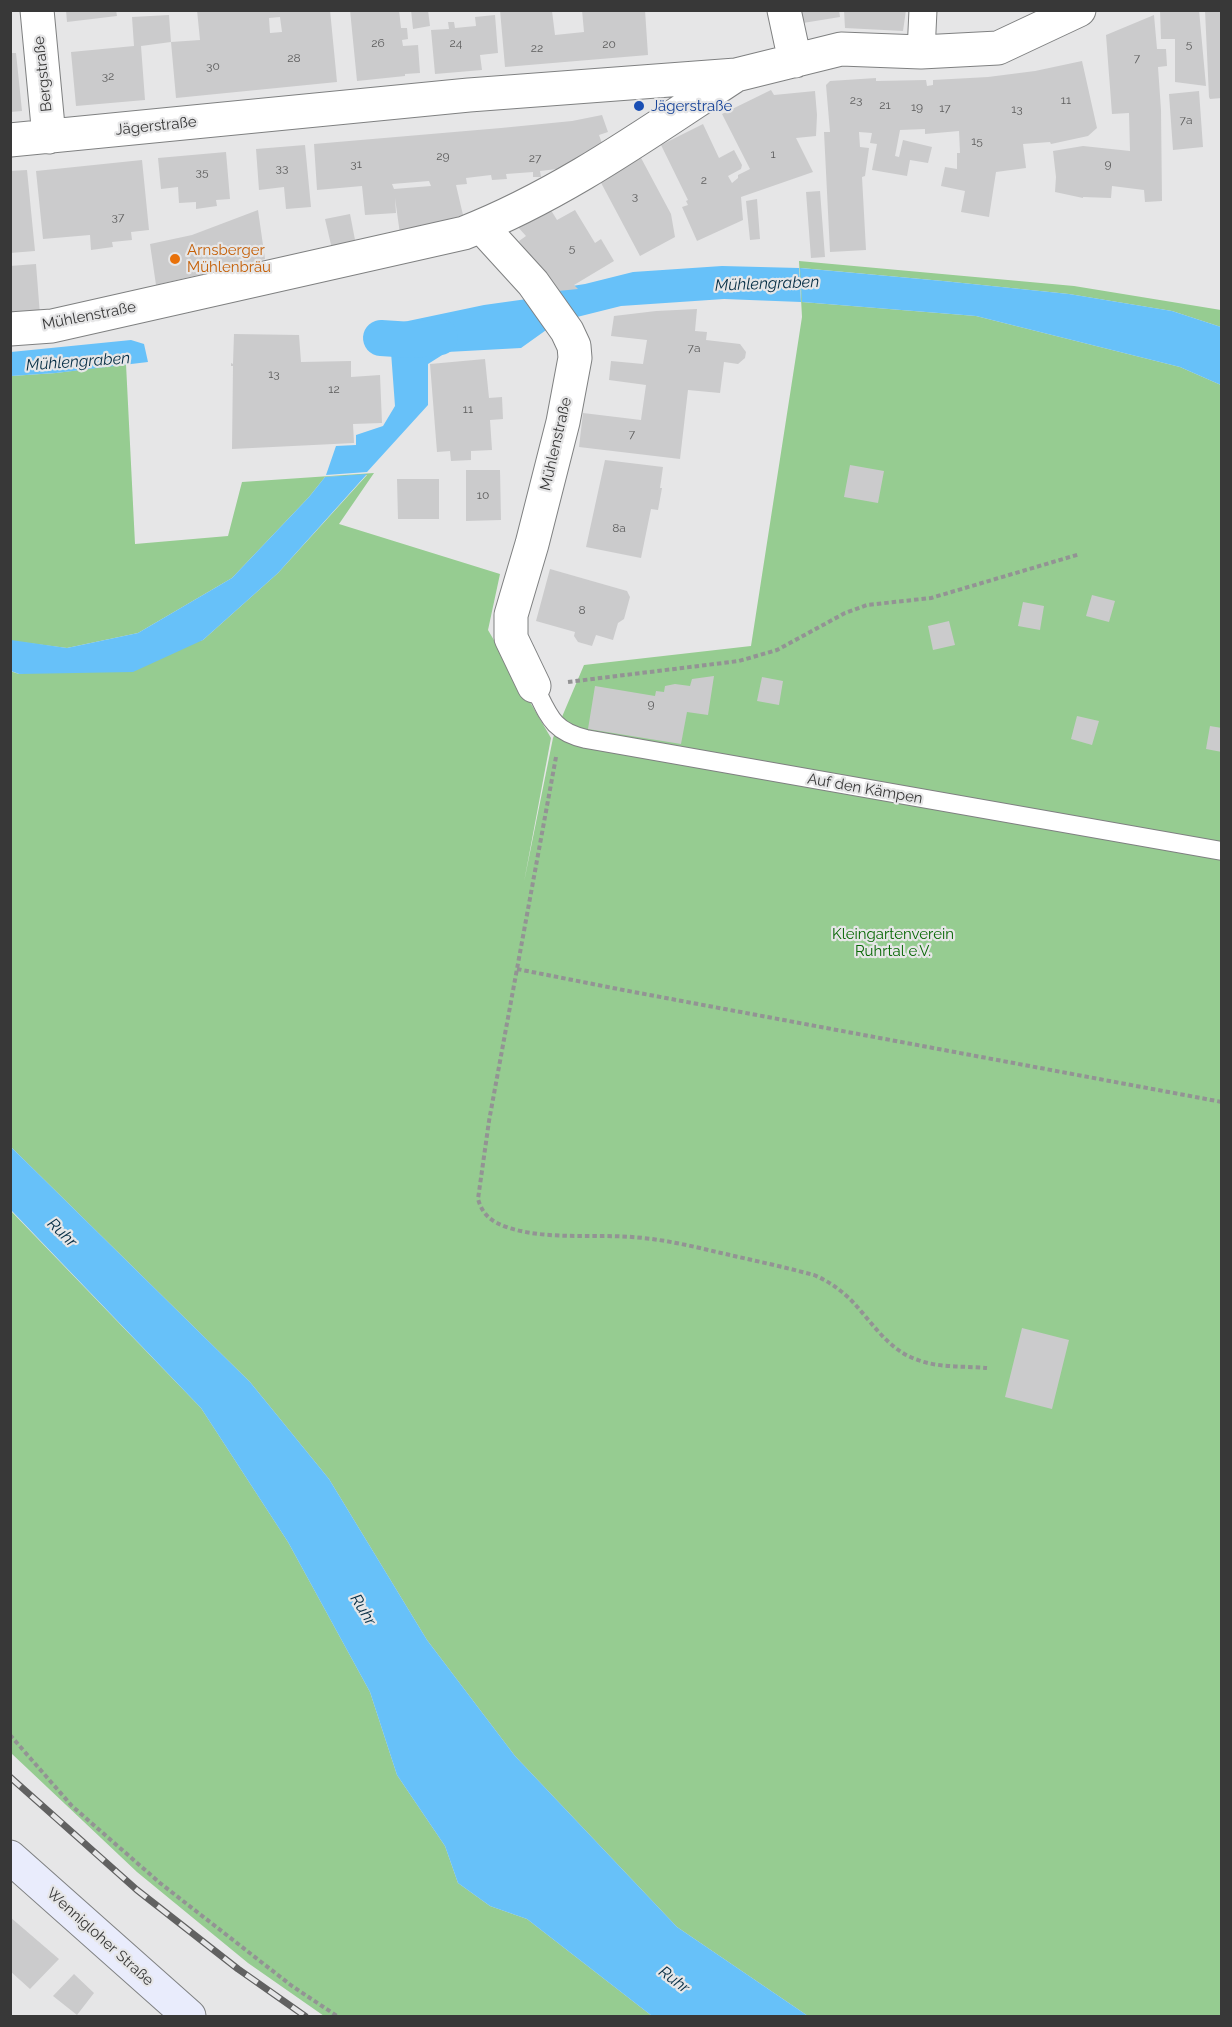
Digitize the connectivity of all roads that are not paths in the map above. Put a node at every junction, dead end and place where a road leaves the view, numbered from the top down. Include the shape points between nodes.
1 (36, 10) edge
2 (784, 10) edge
3 (923, 10) edge
4 (1079, 10) edge
5 (921, 52) junction
6 (795, 61) junction
7 (736, 75) junction
8 (49, 137) junction
9 (10, 140) edge
10 (481, 226) junction
11 (10, 329) edge
12 (534, 686) joint
13 (1221, 851) edge
14 (10, 1857) edge
15 (189, 2016) edge

1 - 8 street, Bergstraße
2 - 6 street
3 - 5 street
4 - 5 street, Jägerstraße via 998,48
5 - 6 street, Jägerstraße via 841,49
6 - 7 street, Jägerstraße
7 - 8 street, Jägerstraße via 469,95
7 - 10 street, Mühlenstraße via 615,155
8 - 9 street, Jägerstraße
10 - 11 street, Mühlenstraße via 443,238 52,326
10 - 12 street, Mühlenstraße via 533,283 574,346 563,422 511,615 511,638
12 - 13 lane, Auf den Kämpen via 550,717 569,735
14 - 15 main road, Wennigloher Straße

